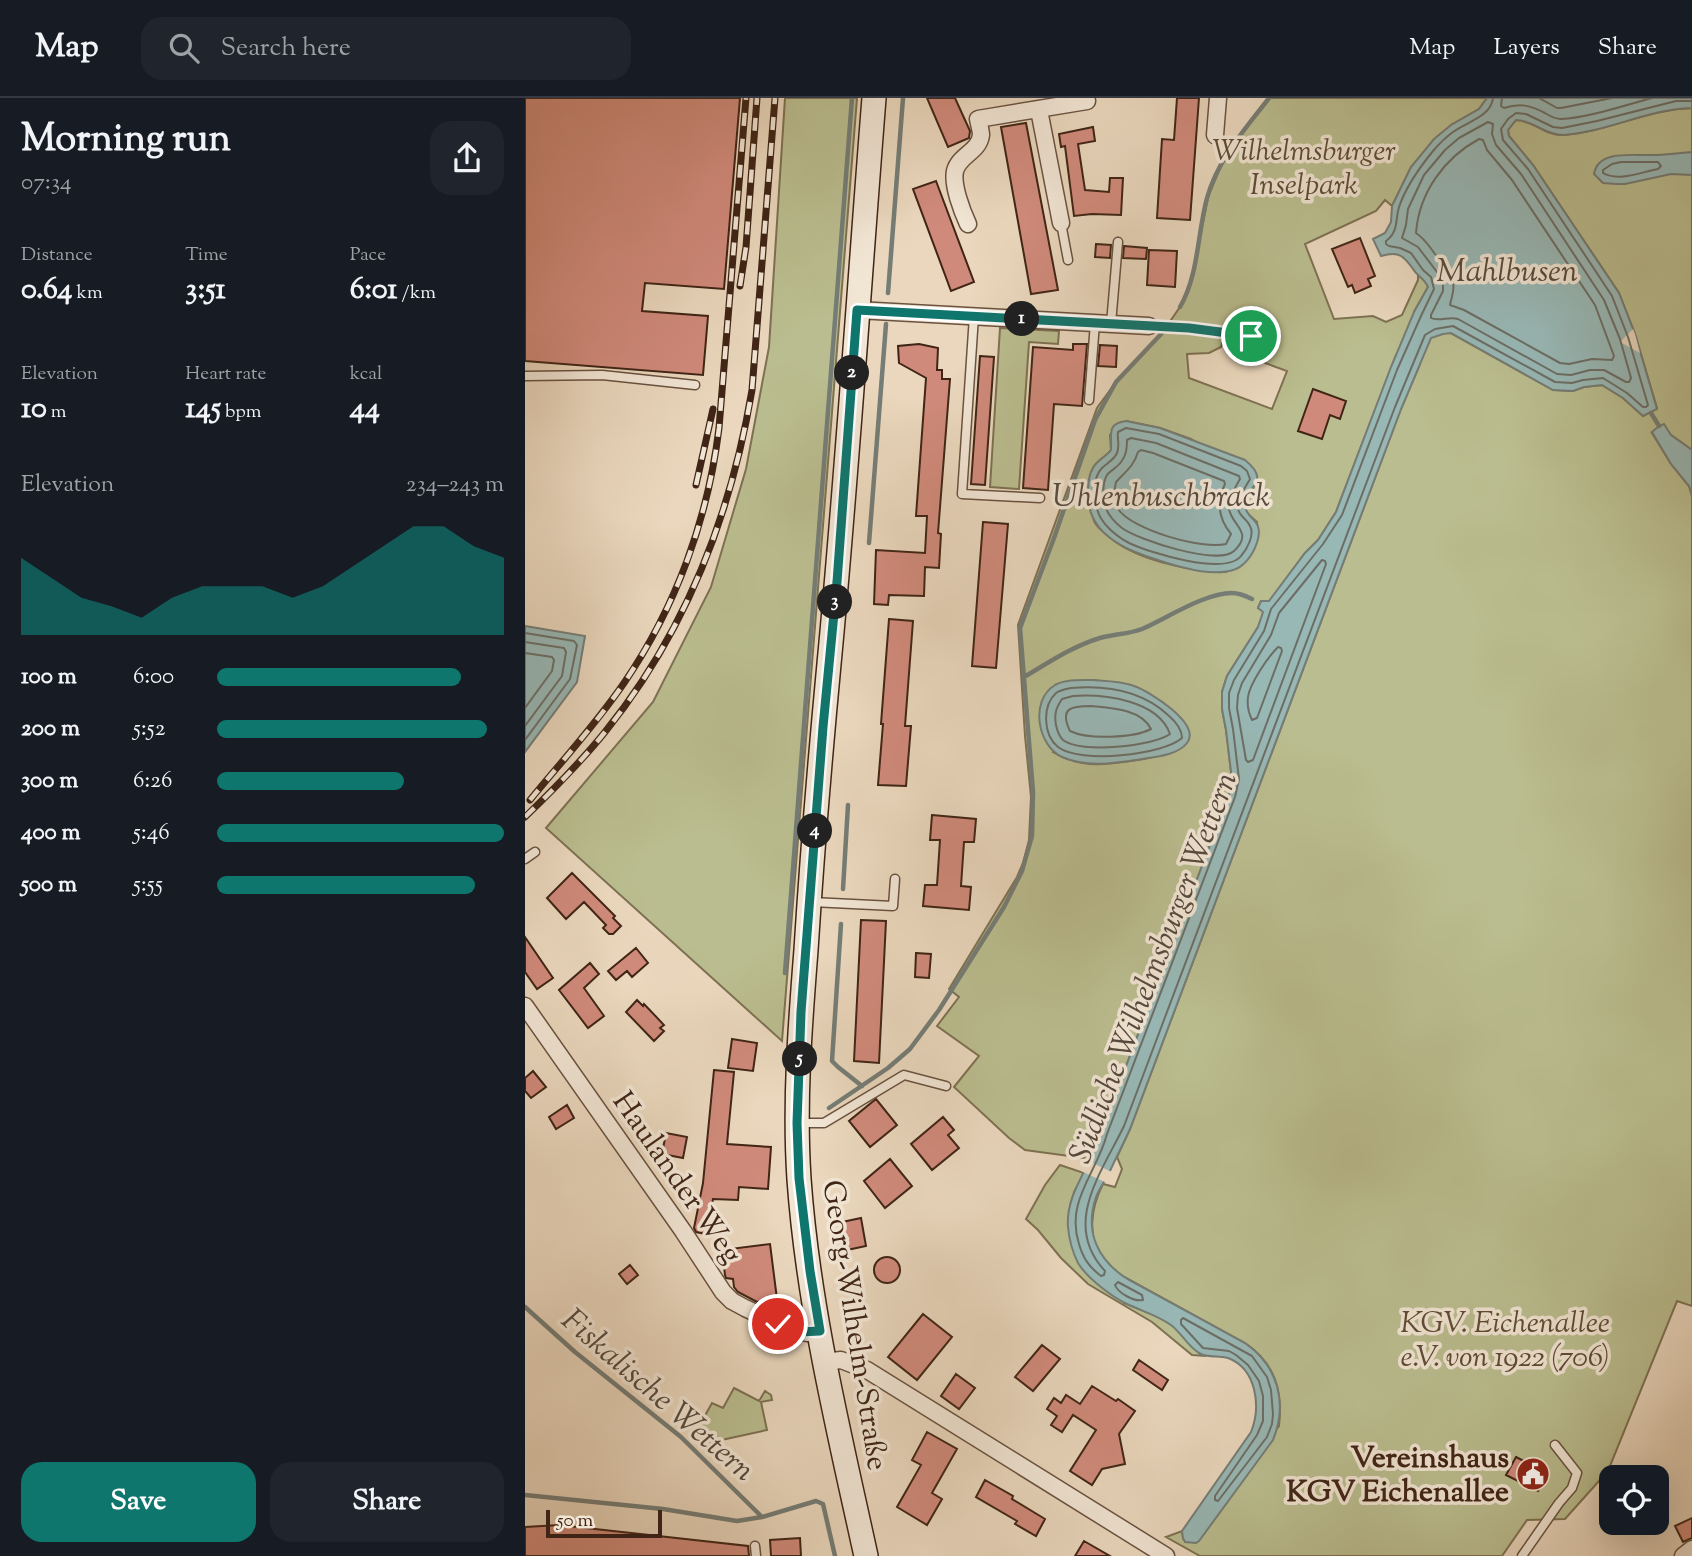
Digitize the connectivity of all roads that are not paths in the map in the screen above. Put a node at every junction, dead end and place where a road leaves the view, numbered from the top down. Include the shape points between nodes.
1 (874, 98) edge
2 (1086, 98) edge
3 (1218, 98) edge
4 (1039, 110) junction
5 (1215, 135) dead end
6 (1061, 223) joint
7 (968, 224) dead end
8 (1118, 242) dead end
9 (1068, 260) dead end
10 (857, 310) junction
11 (974, 316) junction
12 (1103, 324) junction
13 (1149, 326) joint
14 (1257, 337) dead end
15 (525, 376) edge
16 (695, 385) dead end
17 (1089, 400) dead end
18 (1040, 498) dead end
19 (535, 852) dead end
20 (525, 859) edge
21 (895, 878) dead end
22 (809, 902) junction
23 (525, 1006) edge
24 (946, 1086) dead end
25 (797, 1123) junction
26 (820, 1331) junction
27 (825, 1362) junction
28 (1555, 1445) dead end
29 (755, 1546) dead end
30 (1692, 1549) edge
31 (756, 1556) edge
32 (866, 1556) edge
33 (1165, 1556) edge
34 (1522, 1556) edge
35 (1683, 1556) edge

1 - 10 main road, Georg-Wilhelm-Straße
2 - 4 street
3 - 5 street
4 - 6 street
4 - 7 street via 978,119 981,136 955,172 959,205
6 - 9 lane
8 - 12 lane
10 - 11 street
10 - 22 main road, Georg-Wilhelm-Straße
11 - 12 street
11 - 18 lane via 963,494
12 - 13 street
12 - 17 lane
13 - 14 lane
15 - 16 lane via 602,375
19 - 20 lane
21 - 22 lane via 893,906
22 - 25 main road, Georg-Wilhelm-Straße
23 - 26 street, Haulander Weg via 723,1292 744,1308 795,1331
24 - 25 lane via 904,1075 824,1123
25 - 26 main road, Georg-Wilhelm-Straße via 804,1227
26 - 27 main road, Georg-Wilhelm-Straße
27 - 32 main road, Georg-Wilhelm-Straße
27 - 33 street via 841,1360 867,1370
28 - 34 lane via 1577,1473 1572,1488
29 - 31 lane
30 - 35 street

